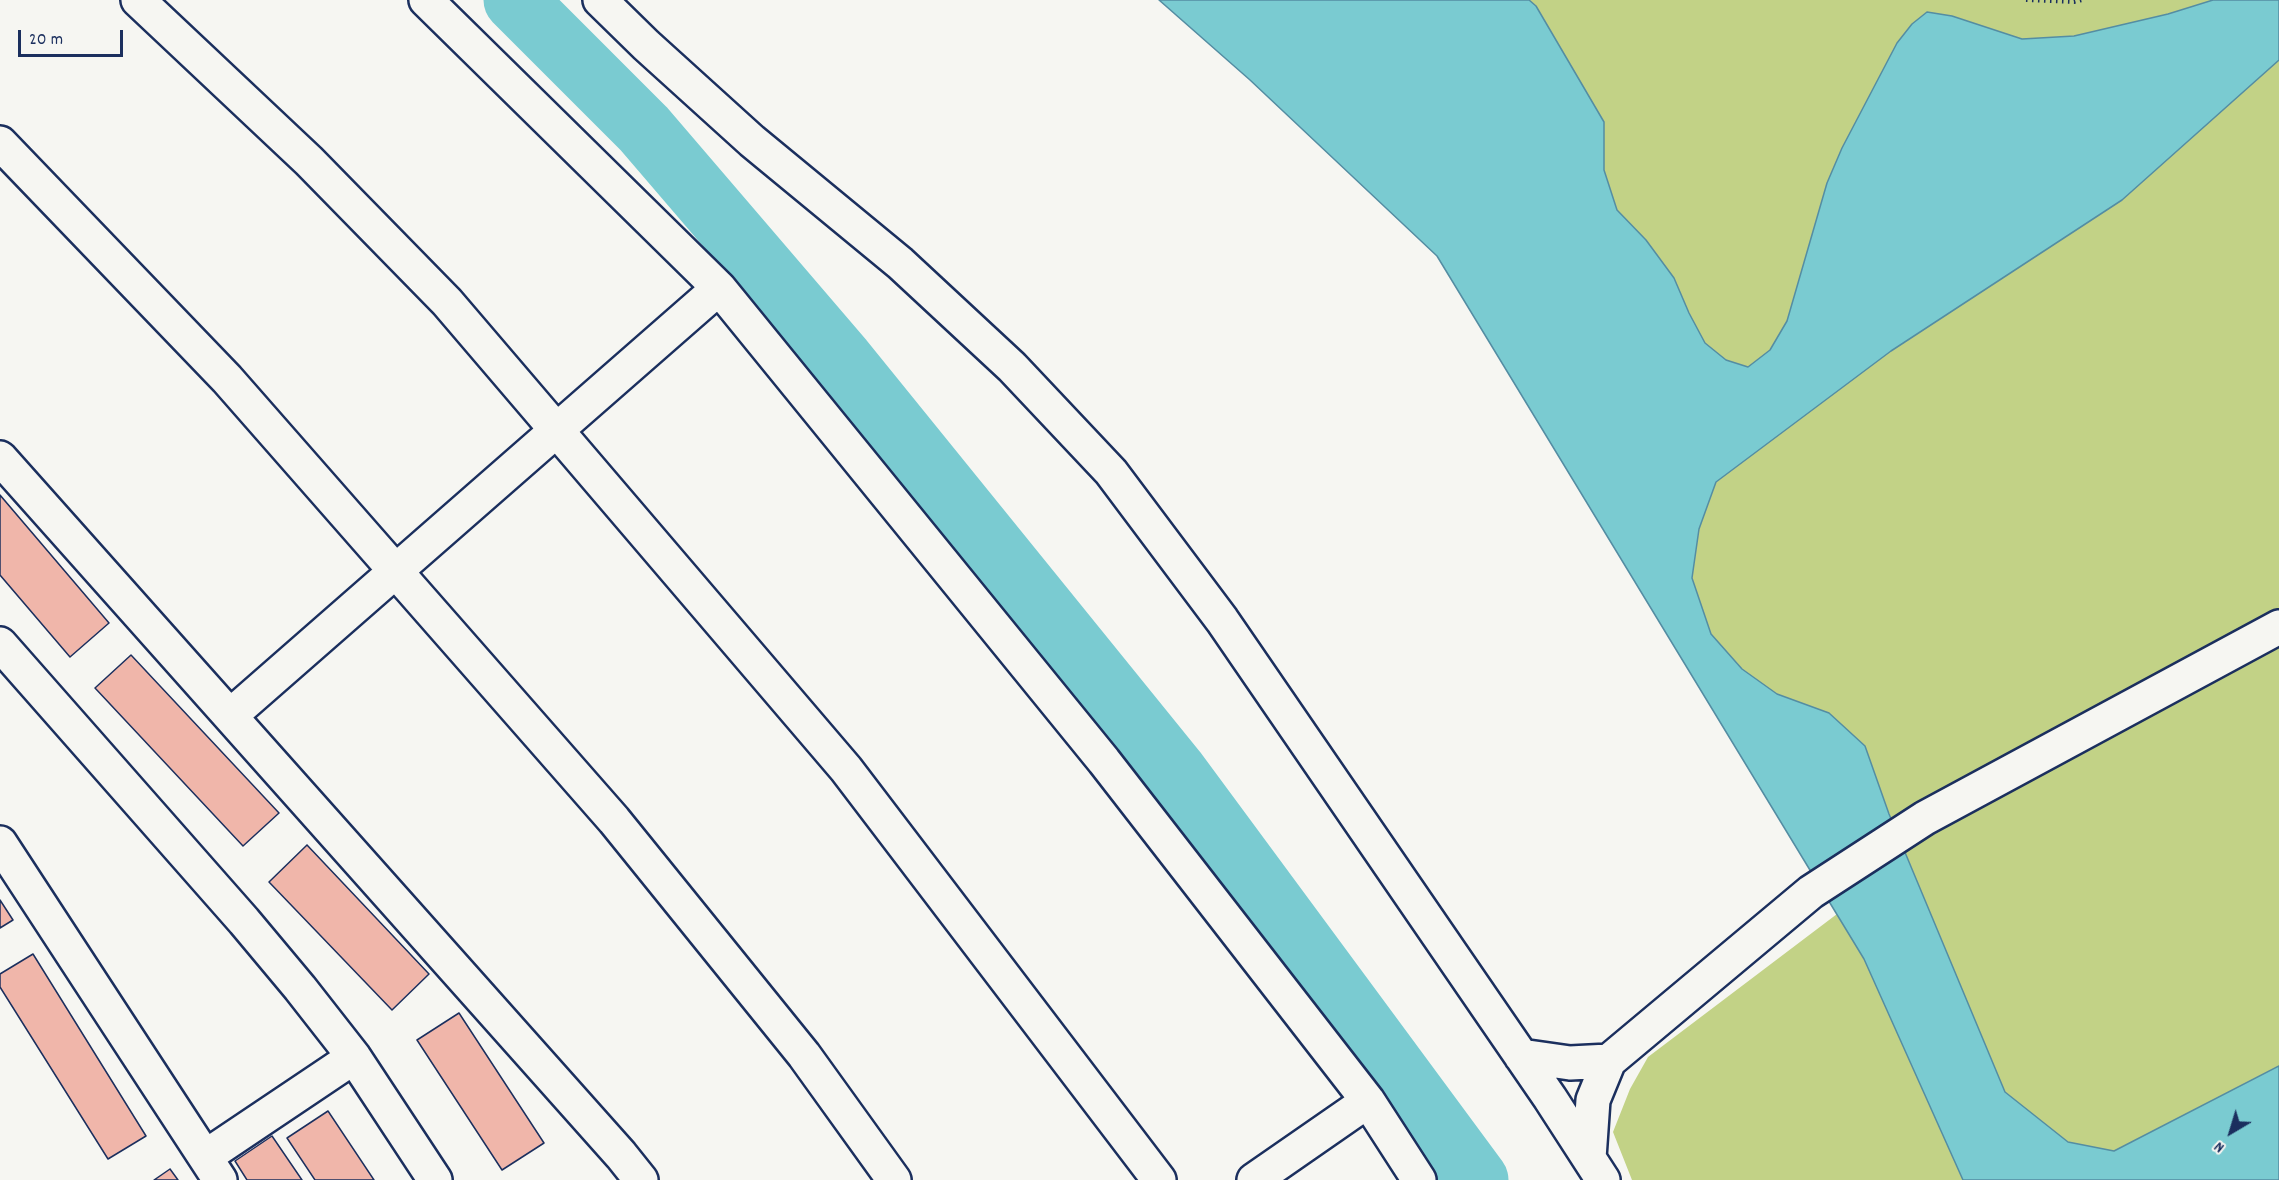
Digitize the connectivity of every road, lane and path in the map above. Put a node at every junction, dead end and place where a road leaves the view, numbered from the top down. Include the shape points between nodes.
1 (138, 0) edge
2 (426, 0) edge
3 (600, 0) edge
4 (2026, 0) edge
5 (2082, 0) edge
6 (0, 143) edge
7 (719, 288) junction
8 (558, 431) junction
9 (0, 458) edge
10 (396, 572) junction
11 (2279, 627) edge
12 (0, 644) edge
13 (230, 716) junction
14 (0, 843) edge
15 (1521, 1056) junction
16 (354, 1057) junction
17 (1609, 1061) junction
18 (1368, 1101) junction
19 (213, 1169) edge
20 (1596, 1169) edge
21 (435, 1180) edge
22 (641, 1180) edge
23 (894, 1180) edge
24 (1159, 1180) edge
25 (1254, 1180) edge
26 (1419, 1180) edge

1 - 8 street via 309,161 447,302
2 - 7 street
3 - 15 street via 752,141 908,271 1012,367 1111,472 1222,620
4 - 5 path
6 - 10 street via 227,379
7 - 8 street
7 - 18 street via 1104,761
8 - 10 street
8 - 24 street via 846,769
9 - 13 street
10 - 13 street
10 - 23 street via 614,820 804,1055
11 - 17 street via 1925,818 1811,892
12 - 16 street via 244,921
13 - 22 street
14 - 19 street
15 - 17 street via 1570,1063
15 - 20 street
16 - 19 street
16 - 21 street
17 - 20 street via 1593,1100
18 - 25 street
18 - 26 street

